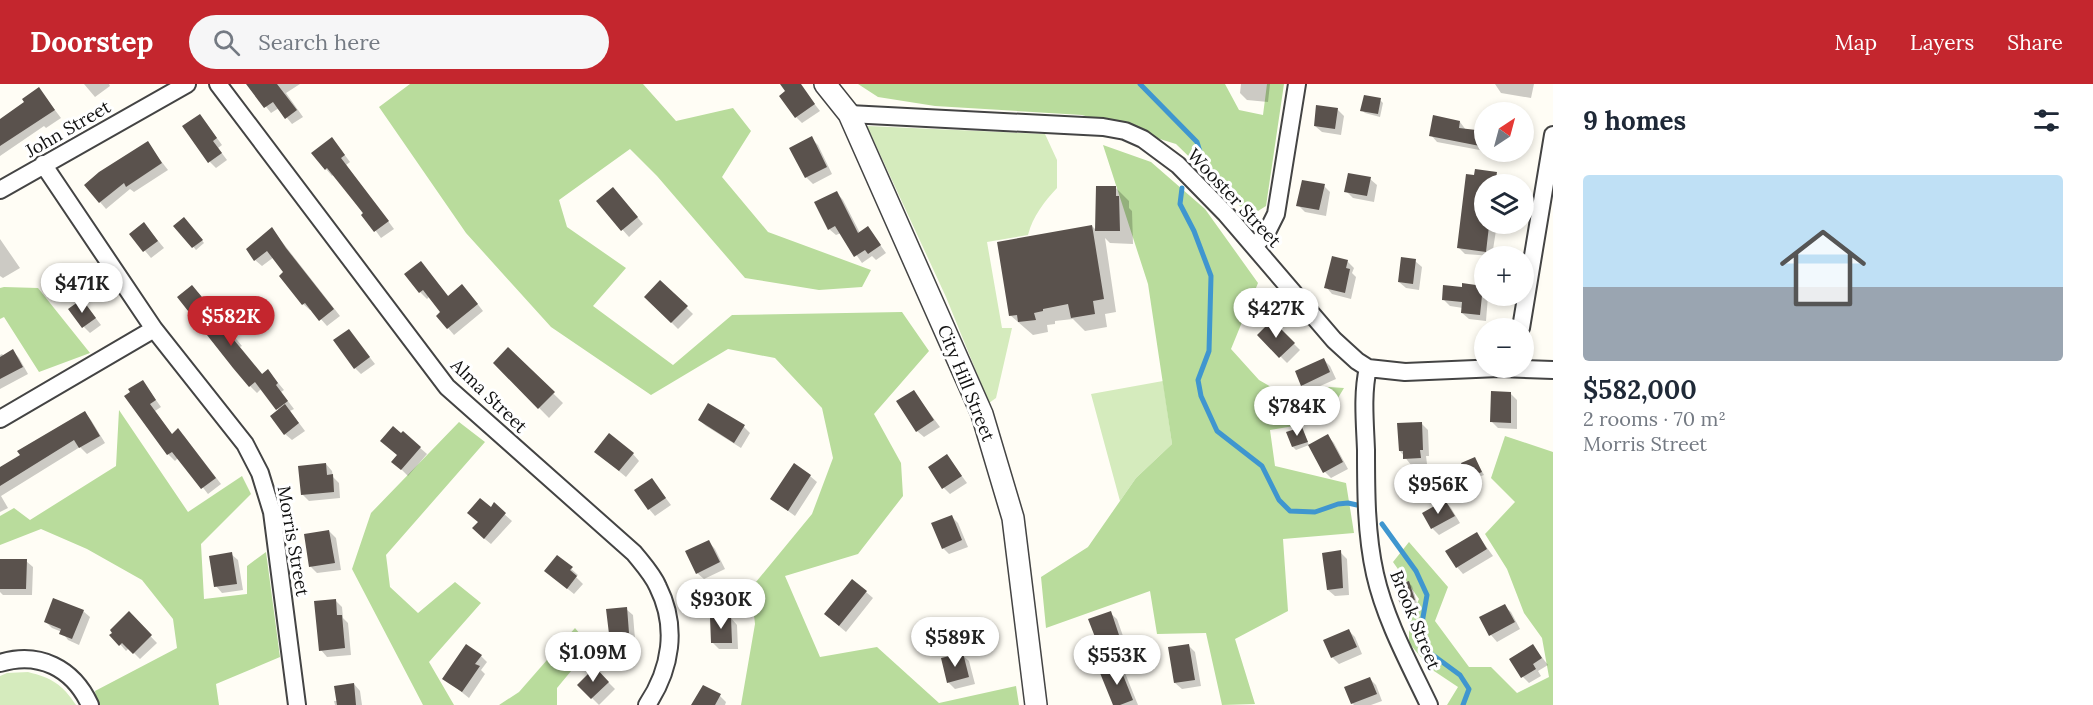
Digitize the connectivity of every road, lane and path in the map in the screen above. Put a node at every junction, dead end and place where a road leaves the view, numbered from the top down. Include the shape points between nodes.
1 (187, 84) edge
2 (218, 84) edge
3 (825, 84) edge
4 (1297, 84) edge
5 (849, 114) junction
6 (1553, 135) edge
7 (44, 164) junction
8 (0, 190) edge
9 (1254, 246) junction
10 (1523, 318) edge
11 (154, 329) junction
12 (1368, 368) junction
13 (1474, 369) edge
14 (1534, 369) edge
15 (1553, 370) edge
16 (0, 419) edge
17 (0, 663) edge
18 (90, 705) edge
19 (297, 705) edge
20 (647, 705) edge
21 (1036, 705) edge
22 (1429, 705) edge

1 - 7 street, John Street
2 - 20 street, Alma Street via 447,387 634,553 658,586 669,617 667,667
3 - 5 street, City Hill Street
4 - 9 street via 1276,214 1266,234
5 - 9 street, Wooster Street via 1125,131 1151,144 1178,165
5 - 21 street, City Hill Street via 982,414 1013,518
6 - 10 street
7 - 8 street, John Street
7 - 11 street, Morris Street
9 - 12 street, Wooster Street via 1334,340
11 - 16 street
11 - 19 street, Morris Street via 245,444 260,474 272,512
12 - 13 street via 1405,372
12 - 22 street, Brook Street via 1366,475 1375,574 1385,608
14 - 15 street
17 - 18 street via 16,658 56,666 69,675

